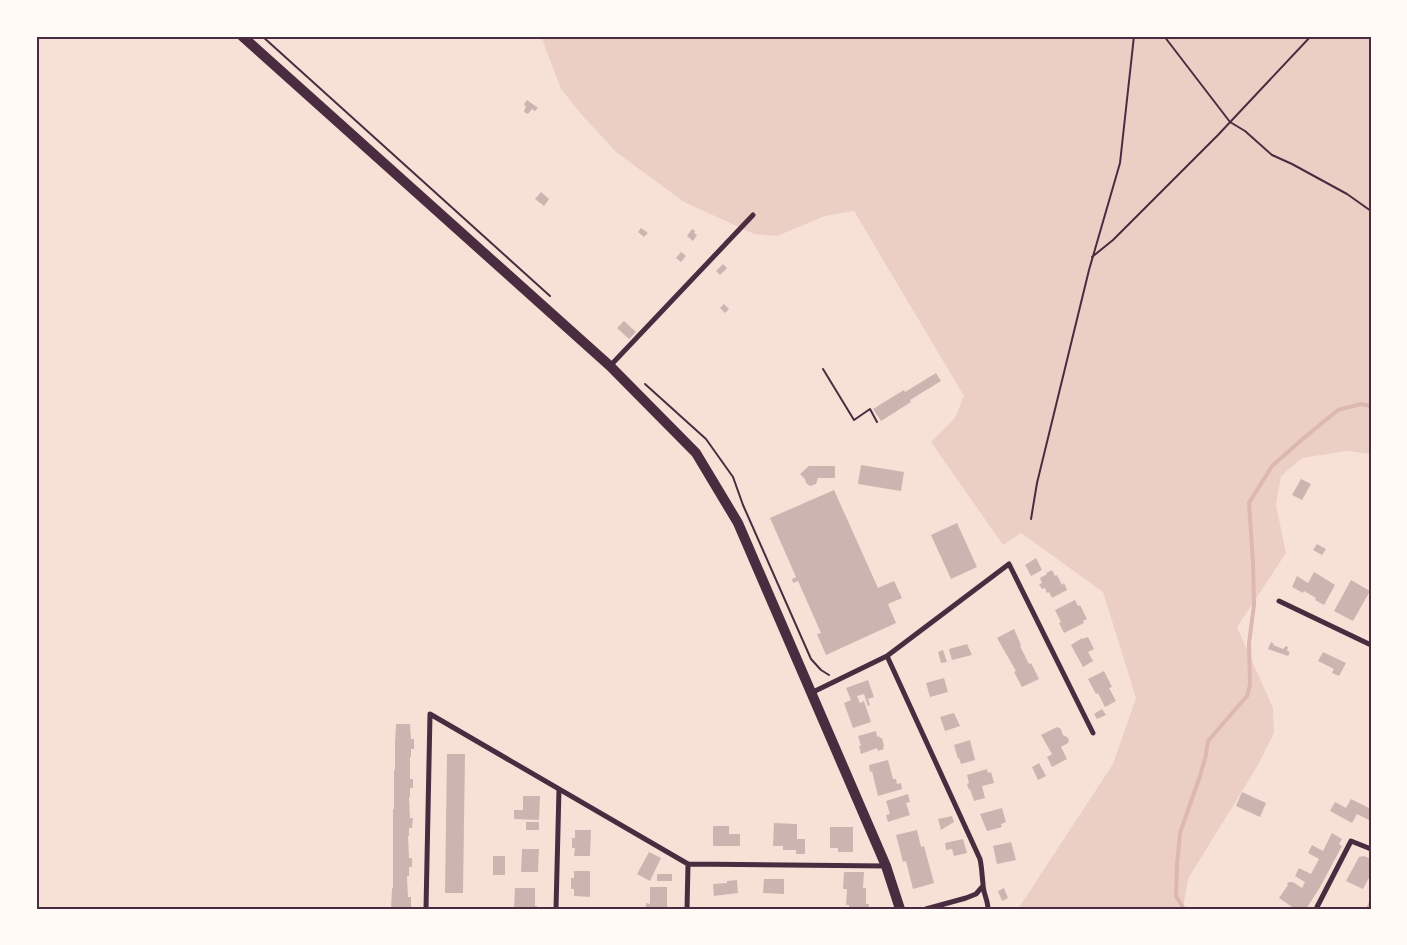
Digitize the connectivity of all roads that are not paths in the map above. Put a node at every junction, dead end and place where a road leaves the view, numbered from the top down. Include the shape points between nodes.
1 (242, 36) edge
2 (753, 215) dead end
3 (610, 366) junction
4 (1279, 601) dead end
5 (1371, 645) edge
6 (888, 656) junction
7 (811, 693) junction
8 (1093, 733) dead end
9 (559, 789) junction
10 (1371, 849) edge
11 (688, 864) junction
12 (886, 866) junction
13 (983, 886) junction
14 (1317, 907) dead end
15 (426, 909) edge
16 (556, 909) edge
17 (686, 909) edge
18 (900, 909) edge
19 (926, 909) edge
20 (988, 909) edge

1 - 3 main road
2 - 3 street
3 - 7 main road via 696,453 738,523
4 - 5 street
6 - 7 street
6 - 8 street via 1009,564
6 - 13 street via 980,859
7 - 12 main road
9 - 11 street
9 - 15 street via 430,714
9 - 16 street
10 - 14 street via 1351,840
11 - 12 street
11 - 17 street
12 - 18 main road
13 - 19 street via 976,894
13 - 20 street

